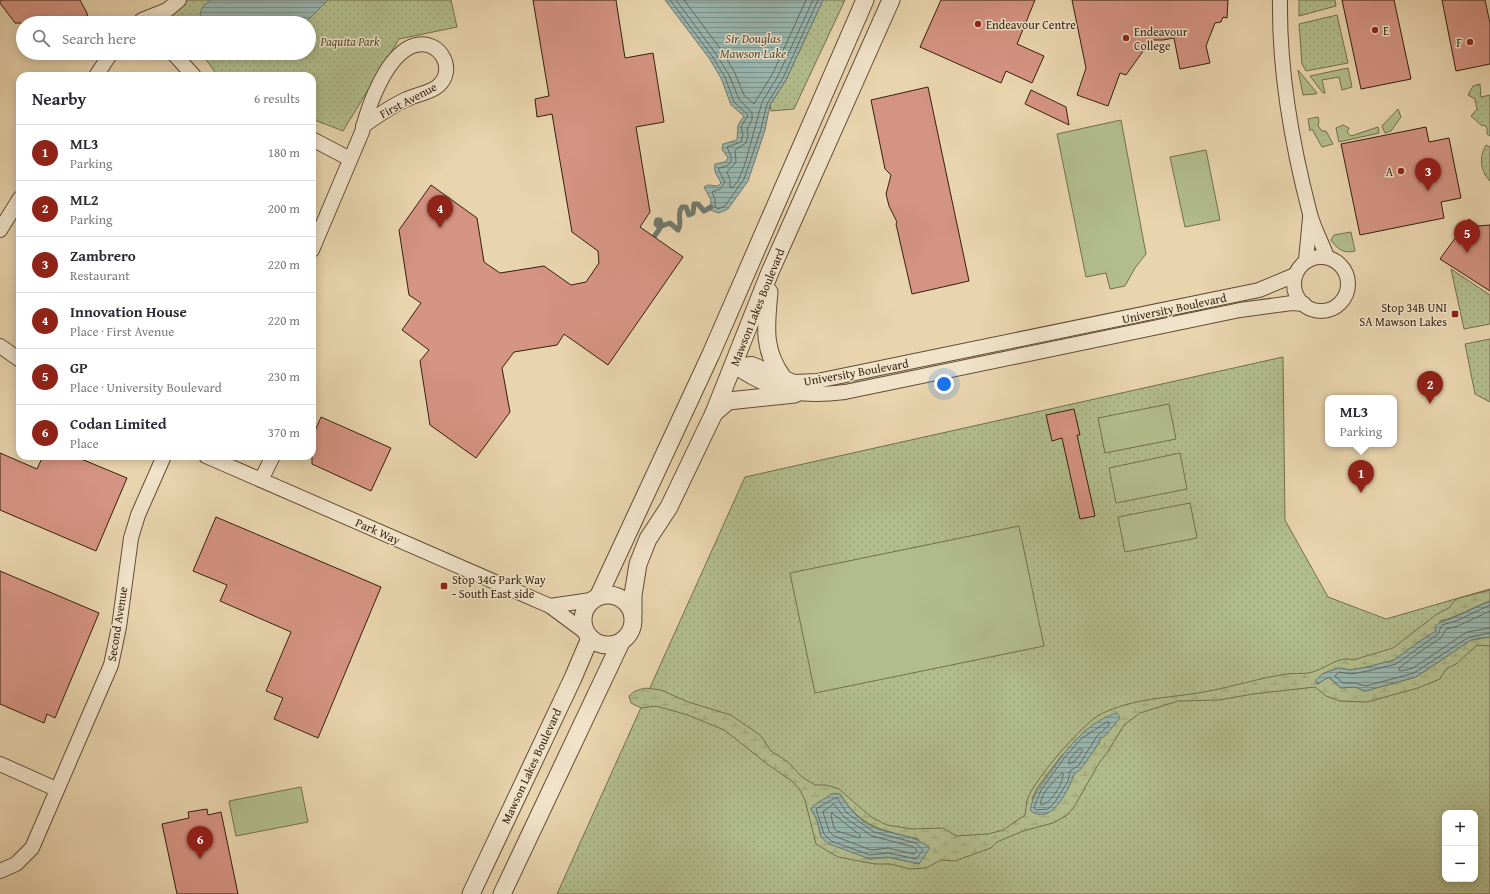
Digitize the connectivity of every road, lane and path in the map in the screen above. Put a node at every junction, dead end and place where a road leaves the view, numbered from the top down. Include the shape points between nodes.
1 (179, 0) edge
2 (865, 0) edge
3 (890, 0) edge
4 (1280, 0) edge
5 (155, 16) edge
6 (106, 60) edge
7 (179, 60) edge
8 (99, 72) edge
9 (190, 72) edge
10 (363, 126) junction
11 (316, 141) edge
12 (350, 159) junction
13 (16, 204) edge
14 (1310, 215) junction
15 (0, 230) edge
16 (316, 240) edge
17 (1327, 257) junction
18 (1306, 260) junction
19 (770, 272) junction
20 (1295, 275) junction
21 (1304, 304) junction
22 (0, 346) edge
23 (711, 354) junction
24 (16, 357) edge
25 (734, 366) junction
26 (783, 378) junction
27 (795, 394) junction
28 (714, 413) junction
29 (162, 460) edge
30 (215, 460) edge
31 (271, 460) edge
32 (262, 480) junction
33 (595, 598) junction
34 (550, 606) junction
35 (633, 614) junction
36 (588, 635) junction
37 (621, 642) junction
38 (0, 764) edge
39 (56, 789) junction
40 (0, 871) edge
41 (471, 894) edge
42 (502, 894) edge

1 - 5 street via 168,10
2 - 23 street, Mawson Lakes Boulevard
3 - 19 street, Mawson Lakes Boulevard
4 - 14 street via 1282,60 1288,111
6 - 8 street
7 - 9 street
10 - 10 street, First Avenue via 385,73 401,53 416,45 426,44 440,52 446,63 446,73 437,87 390,108
10 - 12 street, First Avenue
11 - 12 street
12 - 16 street, First Avenue
13 - 15 street
14 - 17 street
14 - 18 street
17 - 18 street via 1315,256
17 - 21 street via 1344,267 1349,287 1345,298 1338,306 1324,311 1315,311
18 - 20 street
19 - 25 street, Mawson Lakes Boulevard
19 - 26 street via 766,329 768,351
20 - 21 street via 1294,290
20 - 26 street, University Boulevard via 1259,290 878,369 804,383
21 - 27 street, University Boulevard via 1292,303 1240,310 845,392
22 - 24 street
23 - 25 street
23 - 33 street, Mawson Lakes Boulevard
25 - 26 street, University Boulevard via 752,364
25 - 27 street, University Boulevard via 747,375
25 - 28 street, Mawson Lakes Boulevard
27 - 28 street via 728,401
28 - 35 street, Mawson Lakes Boulevard via 669,507 648,539 638,564
29 - 39 street, Second Avenue via 138,515 131,538 119,628 111,665
30 - 32 street, Park Way
31 - 32 street
32 - 34 street, Park Way
33 - 34 street
33 - 35 street via 608,594 616,596 624,600
33 - 36 street via 586,607 583,615 583,624
34 - 36 street, Park Way
35 - 37 street via 631,630
36 - 37 street via 605,645
36 - 41 street, Mawson Lakes Boulevard via 573,678
37 - 42 street
38 - 39 street
39 - 40 street, Second Avenue via 32,848 16,864

